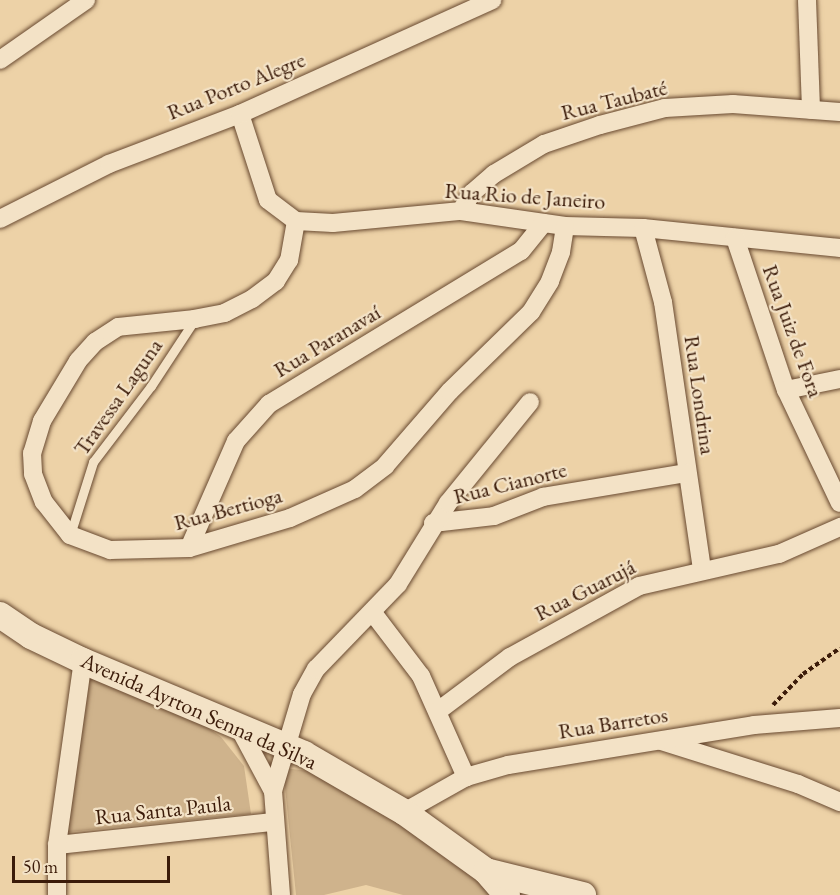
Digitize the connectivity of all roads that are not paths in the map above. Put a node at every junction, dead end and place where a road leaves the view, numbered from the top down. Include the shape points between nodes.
1 (87, 0) edge
2 (493, 0) edge
3 (807, 0) edge
4 (0, 60) edge
5 (811, 110) junction
6 (840, 112) edge
7 (240, 114) junction
8 (461, 211) junction
9 (0, 219) edge
10 (296, 221) junction
11 (544, 223) junction
12 (565, 226) junction
13 (643, 228) junction
14 (735, 238) junction
15 (840, 248) edge
16 (195, 319) junction
17 (840, 380) edge
18 (786, 390) junction
19 (530, 402) dead end
20 (687, 473) junction
21 (840, 503) edge
22 (433, 523) junction
23 (840, 527) edge
24 (70, 535) junction
25 (189, 548) junction
26 (702, 570) junction
27 (373, 614) junction
28 (0, 615) edge
29 (83, 661) junction
30 (438, 711) junction
31 (840, 718) edge
32 (237, 724) junction
33 (657, 740) junction
34 (284, 744) junction
35 (466, 777) junction
36 (273, 791) junction
37 (840, 802) edge
38 (404, 812) junction
39 (274, 822) junction
40 (57, 844) junction
41 (486, 871) junction
42 (57, 895) edge
43 (281, 895) edge
44 (507, 895) edge
45 (583, 895) edge

1 - 4 street
2 - 7 street, Rua Porto Alegre
3 - 5 street
5 - 6 street, Rua Taubaté
5 - 8 street, Rua Taubaté via 733,104 665,108 600,125 544,144 494,174 472,193
7 - 9 street, Rua Porto Alegre via 109,164
7 - 10 street via 268,200
8 - 10 street, Rua Rio de Janeiro via 333,223
8 - 11 street, Rua Rio de Janeiro
10 - 16 street via 289,260 276,281 225,313
11 - 12 street, Rua Rio de Janeiro
11 - 25 street, Rua Paranavaí via 521,250 269,404 236,441
12 - 13 street, Rua Rio de Janeiro
12 - 25 street, Rua Bertioga via 550,281 531,312 450,391 384,466 355,489 323,505
13 - 14 street, Rua Rio de Janeiro
13 - 20 street, Rua Londrina via 663,302
14 - 15 street, Rua Rio de Janeiro
14 - 18 street, Rua Juiz de Fora
16 - 24 lane, Travessa Laguna via 151,386 93,462
16 - 24 street via 118,327 95,342 78,361 42,421 32,453 33,474 44,502
17 - 18 street
18 - 21 street, Rua Juiz de Fora
19 - 22 street
20 - 22 street, Rua Cianorte via 543,497 494,516
20 - 26 street, Rua Londrina
22 - 27 street, Rua Cianorte via 398,584
23 - 26 street, Rua Guarujá via 779,554
24 - 25 street, Rua Bertioga via 110,550
26 - 30 street, Rua Guarujá via 647,583 615,598 510,657
27 - 30 street via 408,654
27 - 34 street, Rua Cianorte via 316,669
28 - 29 main road, Avenida Ayrton Senna da Silva via 31,636
29 - 32 main road, Avenida Ayrton Senna da Silva
29 - 40 street
30 - 35 street
31 - 33 street, Rua Barretos via 754,725
32 - 34 main road, Avenida Ayrton Senna da Silva
32 - 36 street
33 - 35 street, Rua Barretos via 508,765
33 - 37 street via 798,784
34 - 36 street, Rua Cianorte
34 - 38 main road, Avenida Ayrton Senna da Silva
35 - 38 street, Rua Barretos
36 - 39 street
38 - 41 main road, Avenida Ayrton Senna da Silva
39 - 40 street, Rua Santa Paula
39 - 43 street
40 - 42 street
41 - 44 main road, Avenida Ayrton Senna da Silva
41 - 45 main road, Avenida Ayrton Senna da Silva

